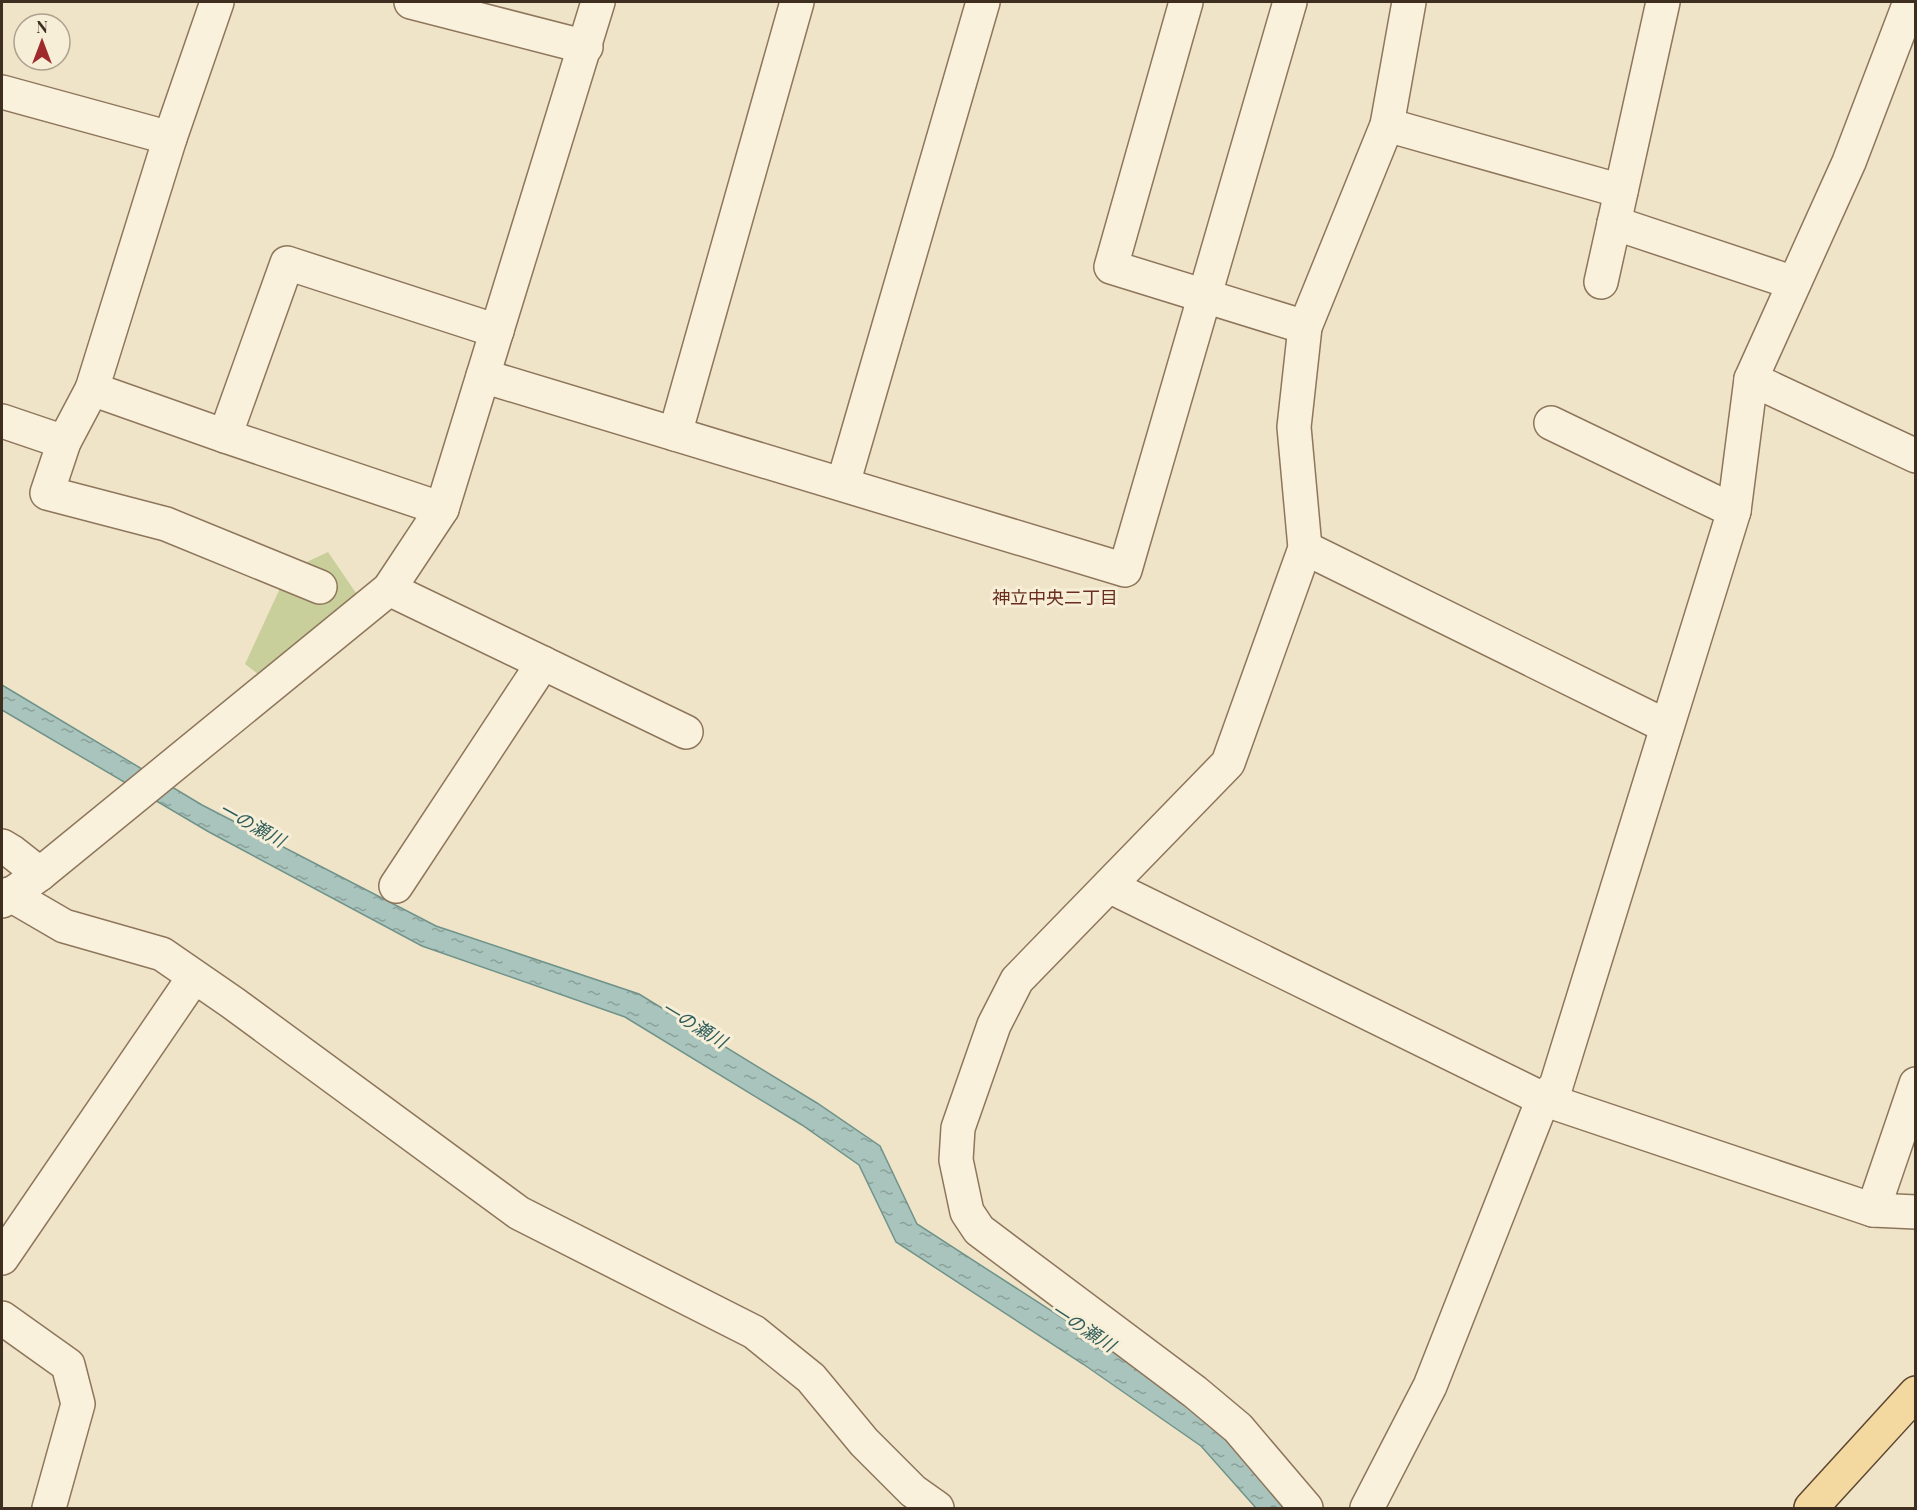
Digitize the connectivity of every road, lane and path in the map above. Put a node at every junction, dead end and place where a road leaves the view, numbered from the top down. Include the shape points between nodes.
1 (217, 2) edge
2 (411, 2) edge
3 (598, 2) edge
4 (798, 2) edge
5 (983, 2) edge
6 (1186, 2) edge
7 (1290, 2) edge
8 (1409, 2) edge
9 (1663, 2) edge
10 (1910, 2) edge
11 (586, 46) junction
12 (2, 92) edge
13 (1387, 125) junction
14 (170, 138) junction
15 (1621, 191) junction
16 (1614, 223) junction
17 (1601, 282) dead end
18 (1794, 283) junction
19 (1204, 296) junction
20 (1305, 327) junction
21 (497, 331) junction
22 (483, 376) junction
23 (1751, 379) junction
24 (92, 389) junction
25 (2, 421) edge
26 (1551, 423) dead end
27 (675, 434) junction
28 (225, 436) junction
29 (64, 442) junction
30 (1916, 456) edge
31 (843, 484) junction
32 (442, 509) junction
33 (1734, 511) junction
34 (1305, 548) junction
35 (320, 587) dead end
36 (389, 590) junction
37 (543, 663) junction
38 (1666, 726) junction
39 (686, 732) dead end
40 (2, 846) edge
41 (40, 874) junction
42 (396, 886) dead end
43 (1109, 886) junction
44 (5, 898) edge
45 (194, 977) junction
46 (1916, 1084) edge
47 (1543, 1099) junction
48 (1873, 1210) junction
49 (1916, 1212) edge
50 (2, 1258) edge
51 (2, 1318) edge
52 (1916, 1393) edge
53 (49, 1509) edge
54 (937, 1509) edge
55 (1306, 1509) edge
56 (1367, 1509) edge
57 (1811, 1509) edge

1 - 14 street
2 - 11 street
3 - 11 street
4 - 27 street
5 - 31 street
6 - 19 street via 1111,267
7 - 19 street
8 - 13 street
9 - 15 street
10 - 18 street via 1849,162
11 - 21 street
12 - 14 street
13 - 15 street
13 - 20 street
14 - 24 street
15 - 16 street
16 - 17 street
16 - 18 street
18 - 23 street
19 - 20 street
19 - 31 street via 1125,570
20 - 34 street via 1294,428
21 - 22 street
21 - 28 street via 287,263
22 - 27 street
22 - 32 street
23 - 30 street
23 - 33 street
24 - 28 street
24 - 29 street
25 - 29 street
26 - 33 street
27 - 31 street
28 - 32 street
29 - 35 street via 47,493 166,524
32 - 36 street
33 - 38 street
34 - 38 street
34 - 43 street via 1228,763
36 - 37 street
36 - 41 street
37 - 39 street
37 - 42 street
38 - 47 street via 1556,1086
40 - 41 street
41 - 44 street
43 - 47 street
43 - 55 street via 1017,980 994,1025 958,1128 956,1161 967,1212 980,1230 1238,1428
44 - 45 street via 64,926 162,954
45 - 50 street
45 - 54 street via 519,1213 754,1332 811,1378 864,1442
46 - 48 street
47 - 48 street
47 - 56 street via 1430,1386
48 - 49 street
51 - 53 street via 68,1365 78,1404
52 - 57 main road

